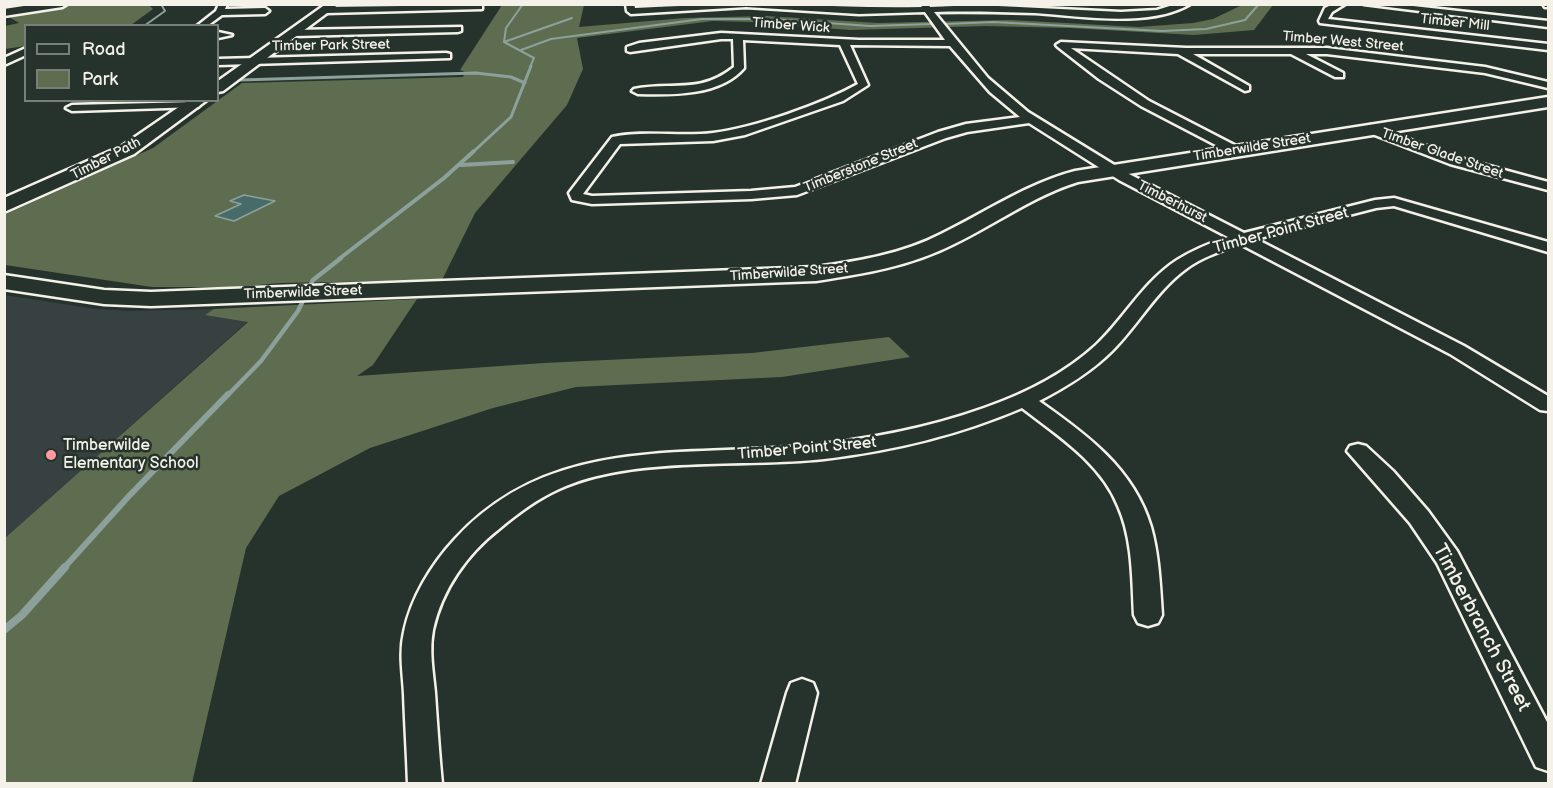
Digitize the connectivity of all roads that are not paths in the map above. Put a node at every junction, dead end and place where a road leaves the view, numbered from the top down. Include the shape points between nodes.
1 (48, 4) edge
2 (62, 4) edge
3 (1186, 4) edge
4 (1341, 4) edge
5 (1368, 4) edge
6 (723, 5) edge
7 (807, 6) edge
8 (330, 7) edge
9 (479, 7) dead end
10 (925, 7) edge
11 (1017, 7) edge
12 (222, 8) edge
13 (630, 8) edge
14 (265, 11) dead end
15 (4, 12) edge
16 (203, 24) edge
17 (1548, 24) edge
18 (458, 30) dead end
19 (294, 33) junction
20 (738, 36) junction
21 (844, 43) junction
22 (952, 43) junction
23 (1548, 47) edge
24 (630, 49) dead end
25 (1292, 50) junction
26 (1181, 51) junction
27 (24, 52) edge
28 (446, 56) dead end
29 (255, 61) junction
30 (4, 62) edge
31 (219, 62) edge
32 (1339, 75) dead end
33 (1548, 85) edge
34 (219, 87) edge
35 (1245, 88) dead end
36 (638, 91) dead end
37 (1548, 102) edge
38 (197, 103) edge
39 (72, 108) dead end
40 (1032, 119) junction
41 (1371, 129) junction
42 (1235, 151) junction
43 (1113, 170) junction
44 (1548, 186) edge
45 (4, 206) edge
46 (1244, 239) junction
47 (1548, 247) edge
48 (4, 282) edge
49 (1023, 399) junction
50 (1548, 405) edge
51 (1358, 451) dead end
52 (1148, 615) dead end
53 (802, 693) dead end
54 (1548, 756) edge
55 (425, 783) edge
56 (778, 783) edge

1 - 15 street
2 - 15 street
3 - 11 street via 1168,11 1138,14
4 - 23 street, Timber Mill via 1328,10 1323,21
5 - 17 street
6 - 7 street
6 - 13 street
7 - 10 street via 859,11
8 - 9 street
8 - 19 street
10 - 11 street
10 - 22 street, Timberhurst
12 - 14 street
12 - 16 street
18 - 19 street
19 - 29 street
20 - 21 street, Timber Wick
20 - 24 street, Timber Wick via 696,38
20 - 36 street via 739,68 733,74 682,90
21 - 22 street, Timber Wick
21 - 40 street, Timberstone Street via 863,81 863,85 845,96 729,135 616,140 576,192 579,199 797,191 942,135
22 - 40 street, Timberhurst via 996,91
25 - 26 street, Timber West Street
25 - 32 street
25 - 33 street, Timber West Street via 1475,69
26 - 35 street
26 - 42 street, Timber West Street via 1061,45 1139,101
27 - 30 street
28 - 29 street, Timber Park Street
29 - 31 street, Timber Park Street
29 - 34 street
37 - 41 street, Timberwilde Street
38 - 39 street
38 - 45 street, Timber Path via 128,150
40 - 43 street, Timberhurst
41 - 42 street, Timberwilde Street
41 - 44 street, Timber Glade Street via 1455,161
42 - 43 street, Timberwilde Street
43 - 46 street, Timberhurst
43 - 48 street, Timberwilde Street via 1042,187 932,246 892,261 791,276 127,298
46 - 47 street, Timber Point Street via 1391,201
46 - 49 street, Timber Point Street via 1180,265 1082,368
46 - 50 street, Timberhurst via 1457,350
49 - 52 street via 1083,444 1114,478 1132,509 1138,525
49 - 55 street, Timber Point Street via 949,427 843,449 779,456 622,462 566,477 513,504 454,557 426,608 416,646
51 - 54 street, Timberbranch Street via 1412,509 1448,558
53 - 56 street

